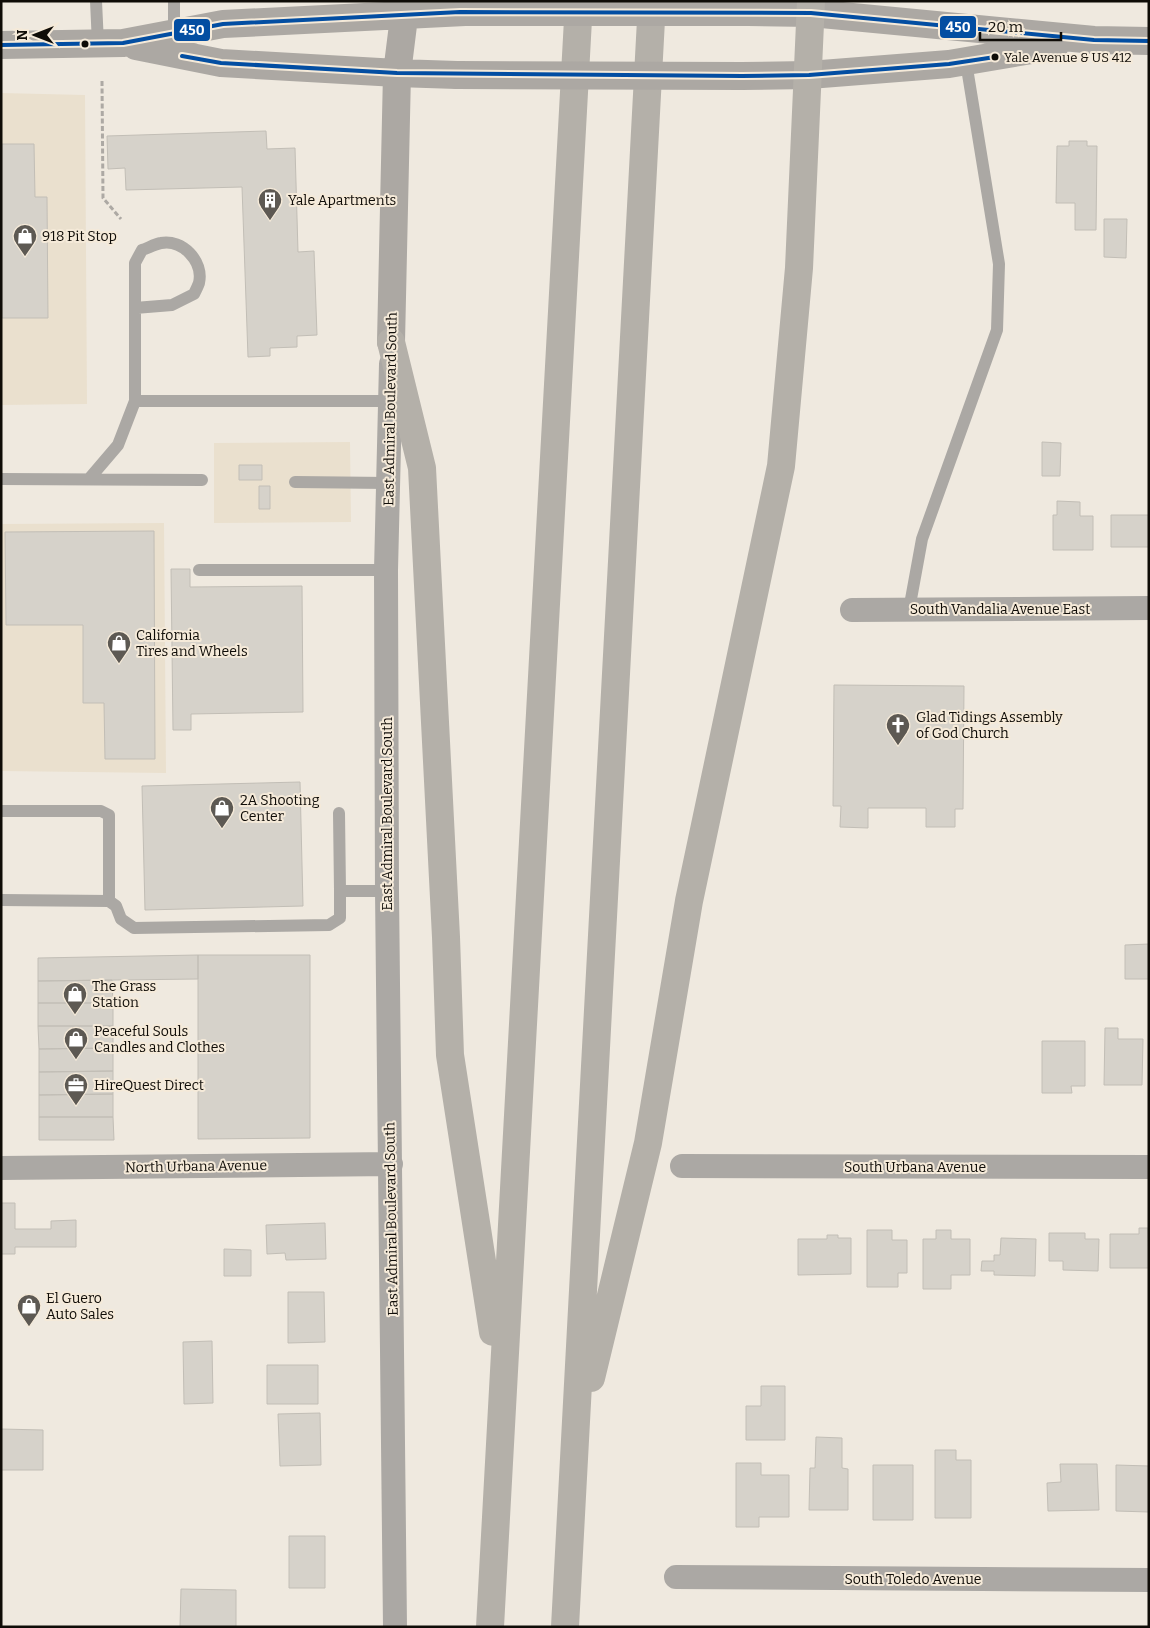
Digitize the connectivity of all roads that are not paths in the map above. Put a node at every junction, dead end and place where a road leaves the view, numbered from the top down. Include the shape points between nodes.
1 (96, 1) edge
2 (174, 1) edge
3 (579, 1) edge
4 (652, 1) edge
5 (811, 7) edge
6 (405, 8) edge
7 (174, 33) junction
8 (1094, 40) junction
9 (1149, 40) edge
10 (110, 44) junction
11 (12, 45) edge
12 (966, 62) junction
13 (397, 73) junction
14 (809, 75) junction
15 (135, 308) junction
16 (391, 342) junction
17 (135, 401) junction
18 (390, 401) junction
19 (1, 479) edge
20 (89, 479) junction
21 (202, 480) dead end
22 (295, 482) dead end
23 (388, 483) junction
24 (199, 570) dead end
25 (386, 570) junction
26 (1149, 608) edge
27 (852, 610) dead end
28 (909, 610) junction
29 (1, 811) edge
30 (339, 814) dead end
31 (340, 891) junction
32 (387, 891) junction
33 (1, 900) edge
34 (108, 901) junction
35 (391, 1164) junction
36 (682, 1166) dead end
37 (1149, 1167) edge
38 (1, 1168) edge
39 (502, 1387) junction
40 (575, 1443) junction
41 (676, 1577) dead end
42 (1149, 1580) edge
43 (395, 1627) edge
44 (490, 1627) edge
45 (565, 1627) edge

1 - 10 lane
2 - 7 lane
3 - 39 highway
4 - 40 highway
5 - 6 main road, bridge via 748,12 465,12
5 - 8 main road
5 - 14 highway
6 - 7 main road via 223,24
6 - 13 main road, East Admiral Boulevard South
7 - 10 main road
8 - 9 main road
8 - 12 main road
10 - 11 main road
10 - 13 main road via 221,64
12 - 14 main road
12 - 28 lane via 999,264 997,330 922,539
13 - 14 main road, bridge
13 - 16 main road, East Admiral Boulevard South
14 - 40 highway via 799,268 781,466 690,901 648,1143
15 - 15 lane via 135,263 142,250 161,243 176,243 188,250 198,269 199,282 194,294 172,305
15 - 17 lane
16 - 18 street, East Admiral Boulevard South
16 - 39 highway via 422,468 450,1055
17 - 18 lane
17 - 20 lane via 118,444
18 - 23 street, East Admiral Boulevard South
19 - 20 lane
20 - 21 lane
22 - 23 lane
23 - 25 street, East Admiral Boulevard South
24 - 25 lane
25 - 32 street, East Admiral Boulevard South
26 - 28 street, South Vandalia Avenue East
27 - 28 street, South Vandalia Avenue East
29 - 34 lane via 101,811 109,815
30 - 31 lane
31 - 32 lane
31 - 34 lane via 340,918 329,926 134,928 121,919 116,906
32 - 35 street, East Admiral Boulevard South
33 - 34 lane
35 - 38 street, North Urbana Avenue
35 - 43 street, East Admiral Boulevard South
36 - 37 street, South Urbana Avenue
39 - 44 highway
40 - 45 highway
41 - 42 street, South Toledo Avenue

